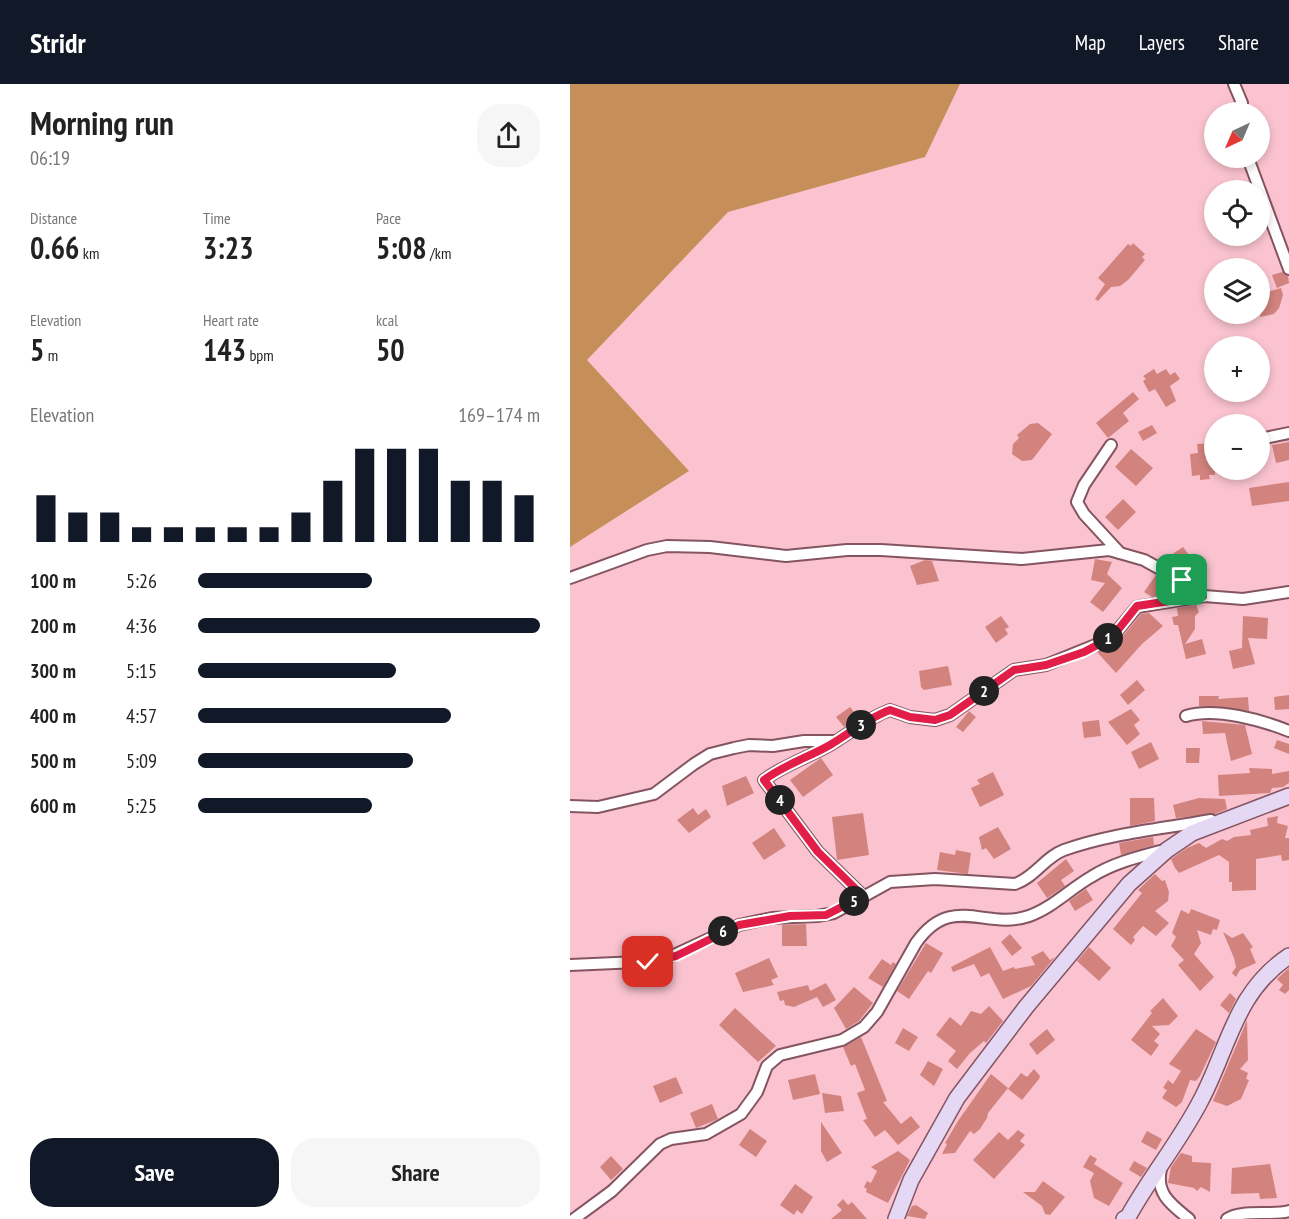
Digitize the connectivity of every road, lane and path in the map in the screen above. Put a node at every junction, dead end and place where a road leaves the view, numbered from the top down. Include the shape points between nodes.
1 (1234, 84) edge
2 (1242, 102) edge
3 (1252, 168) edge
4 (1289, 269) edge
5 (1289, 433) edge
6 (1270, 437) edge
7 (1111, 446) dead end
8 (1121, 553) junction
9 (570, 578) edge
10 (1289, 592) edge
11 (1203, 596) junction
12 (1186, 716) dead end
13 (1289, 731) edge
14 (836, 741) junction
15 (1289, 796) edge
16 (570, 806) edge
17 (1229, 817) junction
18 (1167, 850) junction
19 (863, 896) junction
20 (1289, 956) edge
21 (570, 965) edge
22 (1162, 1163) junction
23 (1289, 1211) edge
24 (574, 1219) edge
25 (896, 1219) edge
26 (1126, 1219) edge
27 (1189, 1219) edge
28 (1227, 1219) edge

1 - 2 street
3 - 4 street
5 - 6 street
7 - 8 street via 1077,502
8 - 9 street via 1088,551 1022,559 881,550 769,555 667,546
8 - 11 street via 1160,569
10 - 11 street via 1243,599
11 - 14 street via 1137,606 1103,642 1046,665 1014,670 950,715 935,720 890,710
12 - 13 street via 1251,718
14 - 16 street via 749,744 711,754 654,794 598,807
14 - 19 street via 764,780 818,852
15 - 17 main road
17 - 18 main road via 1192,832
17 - 19 street via 1127,834 1062,850 1025,881 1015,884 917,879 890,882
18 - 24 street via 1102,870 1029,916 1008,919 959,915 939,921 923,933 877,1012 864,1026 842,1040 780,1055 768,1066 757,1092 741,1114 706,1134 660,1144 612,1191
18 - 25 main road via 1103,913 957,1098 911,1180
19 - 21 street via 826,915 781,917 739,925 662,961
20 - 22 main road via 1261,980 1237,1013 1202,1098
22 - 26 main road
22 - 27 street via 1158,1183 1161,1191
23 - 28 street

